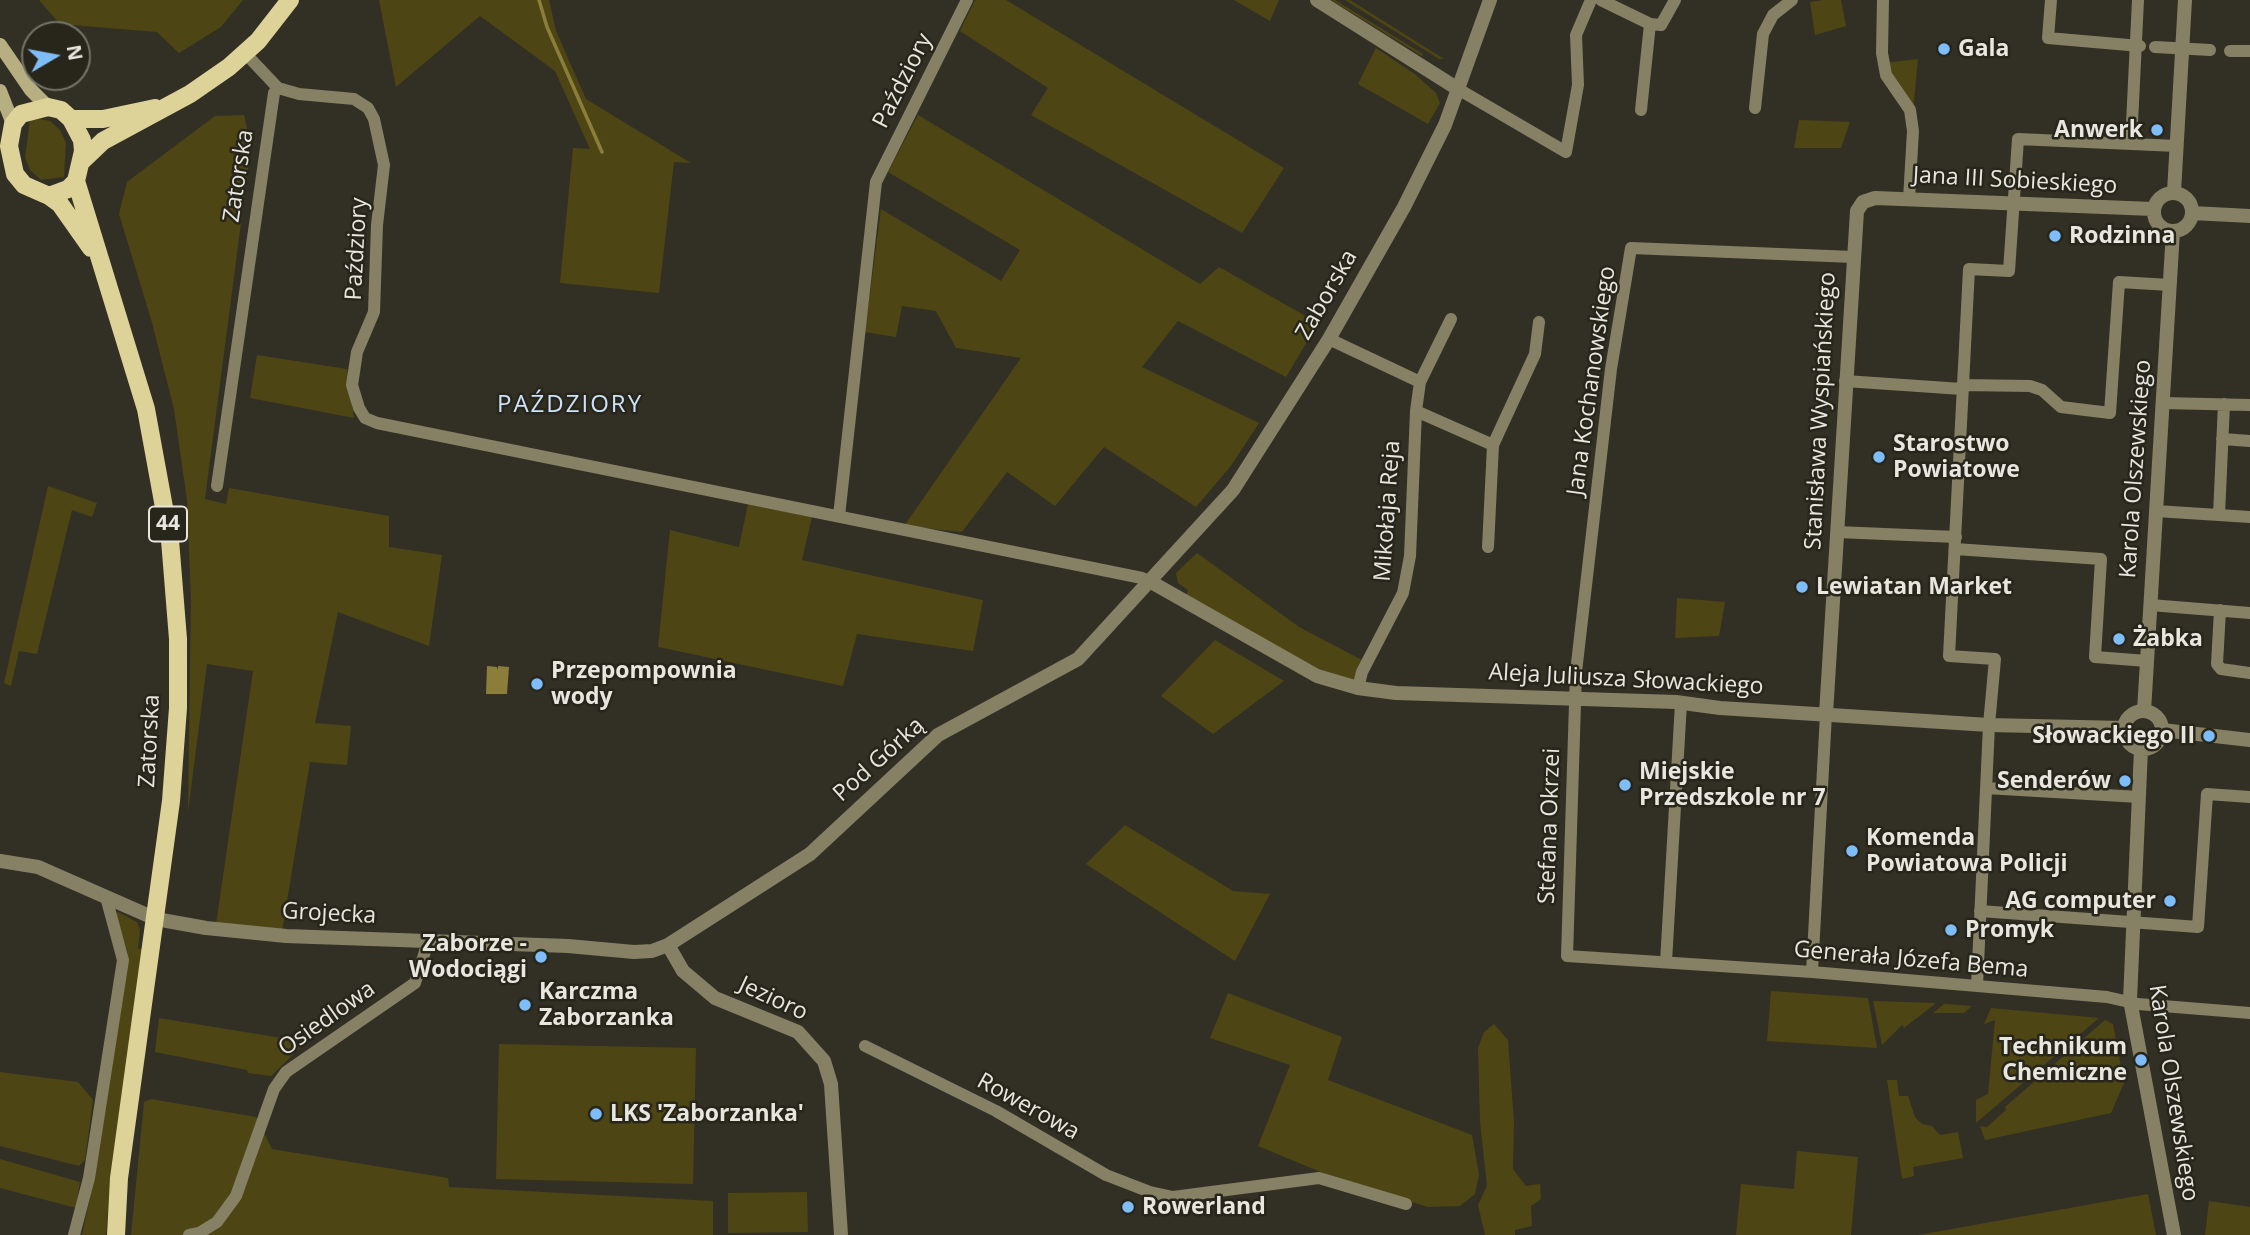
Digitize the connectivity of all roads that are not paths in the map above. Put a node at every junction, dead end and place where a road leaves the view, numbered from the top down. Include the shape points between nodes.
1 (290, 0) edge
2 (967, 0) edge
3 (1317, 0) edge
4 (1490, 0) edge
5 (1591, 0) edge
6 (1601, 0) edge
7 (1675, 0) edge
8 (1792, 0) edge
9 (1883, 0) edge
10 (2051, 0) edge
11 (2138, 0) edge
12 (2185, 0) edge
13 (1650, 23) junction
14 (0, 46) edge
15 (2138, 46) junction
16 (2155, 47) dead end
17 (2183, 49) junction
18 (2210, 50) dead end
19 (2230, 51) dead end
20 (2250, 51) edge
21 (245, 53) junction
22 (278, 88) junction
23 (1458, 89) junction
24 (0, 91) edge
25 (165, 106) junction
26 (48, 107) junction
27 (1755, 108) dead end
28 (1641, 110) dead end
29 (71, 119) junction
30 (13, 124) junction
31 (2130, 144) junction
32 (2177, 146) junction
33 (81, 162) junction
34 (76, 181) junction
35 (2174, 192) junction
36 (49, 196) junction
37 (1875, 198) joint
38 (1909, 199) junction
39 (2014, 204) junction
40 (2153, 209) junction
41 (2192, 214) junction
42 (2250, 216) edge
43 (2173, 231) junction
44 (97, 257) junction
45 (1853, 257) junction
46 (2170, 285) junction
47 (1451, 319) dead end
48 (1539, 322) dead end
49 (1329, 339) junction
50 (1845, 381) junction
51 (1420, 382) junction
52 (1962, 387) junction
53 (2163, 402) junction
54 (2224, 404) junction
55 (2250, 405) edge
56 (1416, 411) junction
57 (2222, 439) junction
58 (2250, 441) edge
59 (1493, 445) junction
60 (217, 486) dead end
61 (2156, 511) junction
62 (2218, 515) junction
63 (839, 516) junction
64 (2250, 517) edge
65 (1838, 533) junction
66 (1956, 543) junction
67 (1488, 547) dead end
68 (1151, 582) junction
69 (2150, 605) junction
70 (2220, 610) junction
71 (2250, 613) edge
72 (2147, 661) junction
73 (2250, 673) edge
74 (1358, 688) junction
75 (1575, 698) junction
76 (1681, 703) junction
77 (2144, 710) junction
78 (1826, 714) junction
79 (1989, 725) junction
80 (2124, 727) junction
81 (2162, 730) junction
82 (2250, 740) edge
83 (2141, 749) junction
84 (1986, 788) junction
85 (2139, 797) junction
86 (2250, 797) edge
87 (0, 861) edge
88 (106, 897) junction
89 (1980, 911) junction
90 (156, 919) junction
91 (2133, 922) junction
92 (428, 942) junction
93 (668, 945) junction
94 (1567, 956) joint
95 (1666, 962) junction
96 (1812, 972) junction
97 (1977, 986) junction
98 (2130, 1000) junction
99 (2250, 1013) edge
100 (865, 1046) dead end
101 (1406, 1204) dead end
102 (838, 1234) edge
103 (74, 1235) edge
104 (117, 1235) edge
105 (189, 1235) edge
106 (2174, 1235) edge

1 - 21 main road
2 - 63 street, Paździory via 876,182
3 - 23 street
4 - 23 street, Zaborska
5 - 23 street via 1576,34 1578,85 1566,152
6 - 13 street
7 - 13 street via 1661,25
8 - 27 street via 1773,15 1763,34
9 - 38 street via 1886,75 1910,110 1913,131
10 - 15 street via 2048,38
11 - 15 street
12 - 17 street
13 - 28 street
14 - 26 main road
15 - 31 street
16 - 17 street
17 - 18 street
17 - 32 street
19 - 20 street
21 - 22 street
21 - 25 main road via 212,80
22 - 60 street, Zatorska
22 - 63 street, Paździory via 354,99 368,108 374,119 384,164 374,312 356,352 352,384 365,418
23 - 49 street, Zaborska via 1404,207
24 - 30 main road, 44
25 - 29 main road via 103,119
25 - 33 main road via 103,141
26 - 29 main road
26 - 30 main road via 20,114
29 - 33 main road via 82,141
30 - 36 main road, 44 via 9,146 15,174 24,185
31 - 32 street
31 - 39 street via 2018,139
32 - 35 street
33 - 34 main road
34 - 36 main road
34 - 44 main road, Zatorska / 44
35 - 40 street via 2159,198
35 - 41 street via 2186,197
36 - 44 main road, Zatorska / 44 via 60,204
37 - 38 street, Jana III Sobieskiego
37 - 45 street, Stanisława Wyspiańskiego via 1863,202 1857,211
38 - 39 street, Jana III Sobieskiego
39 - 40 street, Jana III Sobieskiego
39 - 52 street via 2009,271 1969,269
40 - 43 street via 2160,226
41 - 42 street
41 - 43 street via 2188,224
43 - 46 street, Karola Olszewskiego
44 - 90 main road, Zatorska / 44 via 132,354 146,409 174,571 178,719
45 - 50 street, Stanisława Wyspiańskiego
45 - 75 street, Jana Kochanowskiego via 1631,248 1612,369
46 - 52 street via 2119,282 2110,412 2061,407 2030,386
46 - 53 street, Karola Olszewskiego
47 - 51 street, Mikołaja Reja
48 - 59 street via 1535,354
49 - 51 street
49 - 68 street, Zaborska via 1245,476
50 - 52 street
50 - 65 street, Stanisława Wyspiańskiego
51 - 56 street, Mikołaja Reja
52 - 66 street
53 - 54 street
53 - 61 street, Karola Olszewskiego
54 - 55 street
54 - 57 street
56 - 59 street, Mikołaja Reja
56 - 74 street, Mikołaja Reja via 1410,556 1403,593
57 - 58 street
57 - 62 street
59 - 67 street
61 - 62 street
61 - 69 street, Karola Olszewskiego
62 - 64 street
63 - 68 street, Paździory
65 - 66 street
65 - 78 street, Stanisława Wyspiańskiego
66 - 72 street via 2101,559 2095,657
66 - 79 street via 1949,656 1995,659
68 - 74 street, Aleja Juliusza Słowackiego via 1317,676
68 - 93 street, Pod Górką via 1078,659 938,735 810,854
69 - 70 street
69 - 72 street, Karola Olszewskiego
70 - 71 street
70 - 73 street via 2217,664 2221,669
72 - 77 street, Karola Olszewskiego
74 - 75 street, Aleja Juliusza Słowackiego
75 - 76 street, Aleja Juliusza Słowackiego
75 - 94 street, Stefana Okrzei
76 - 78 street, Aleja Juliusza Słowackiego
76 - 95 street
77 - 80 street via 2129,717
77 - 81 street via 2159,719
78 - 79 street, Aleja Juliusza Słowackiego
78 - 96 street, Stanisława Wyspiańskiego
79 - 80 street, Aleja Juliusza Słowackiego
79 - 84 street
80 - 83 street via 2130,744
81 - 82 street
81 - 83 street via 2154,746
83 - 85 street, Karola Olszewskiego
84 - 85 street
84 - 89 street
85 - 91 street, Karola Olszewskiego
86 - 91 street via 2207,794 2198,927
87 - 88 street, Grojecka via 38,867
88 - 90 street, Grojecka
88 - 103 street via 123,960 89,1178
89 - 91 street
89 - 97 street
90 - 92 street, Grojecka via 250,933
90 - 104 main road, Zatorska / 44 via 119,1178
91 - 98 street, Karola Olszewskiego
92 - 93 street, Grojecka via 634,952
92 - 105 street, Osiedlowa via 415,983 286,1072 274,1088 236,1196 217,1222
93 - 102 street, Jezioro via 683,971 715,998 799,1032 824,1061 831,1084
94 - 95 street, Generała Józefa Bema
95 - 96 street, Generała Józefa Bema
96 - 97 street, Generała Józefa Bema
97 - 98 street, Generała Józefa Bema
98 - 99 street, Generała Józefa Bema
98 - 106 street, Karola Olszewskiego
100 - 101 street, Rowerowa via 996,1111 1106,1175 1150,1192 1173,1197 1319,1178

